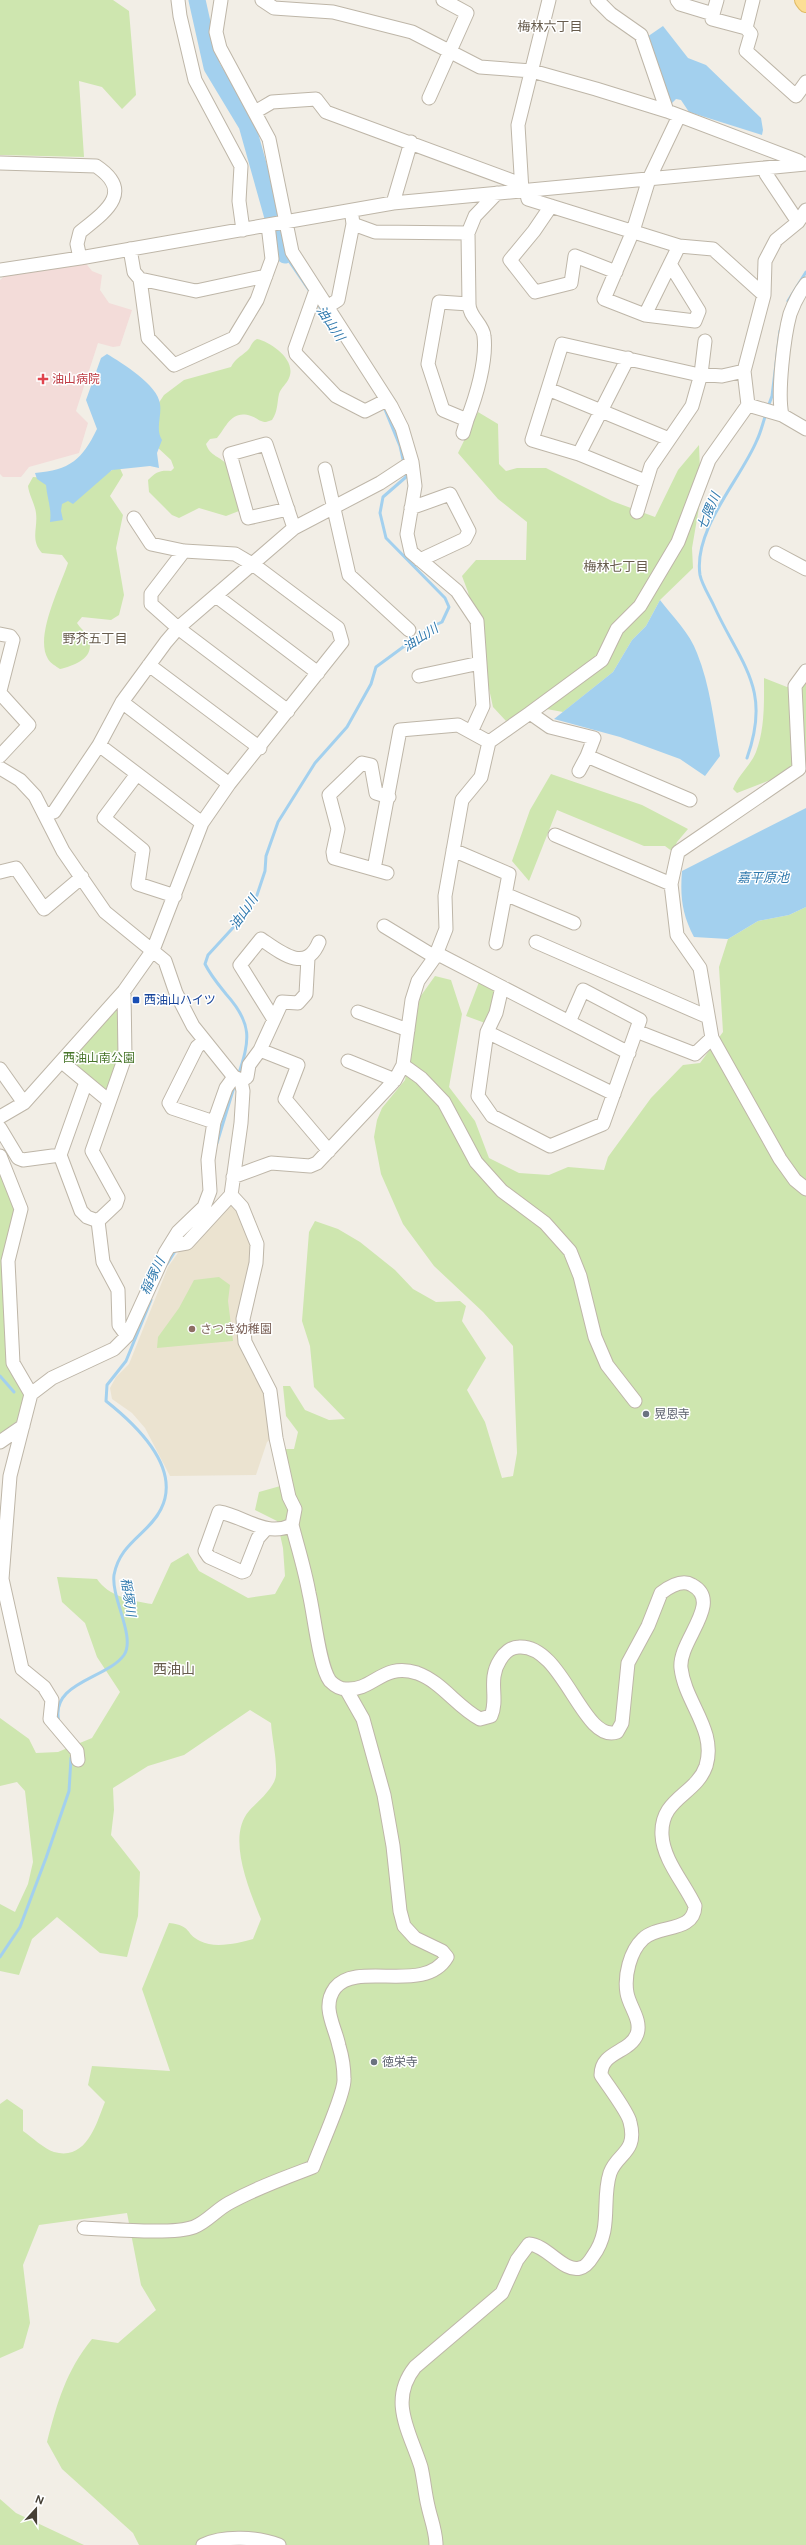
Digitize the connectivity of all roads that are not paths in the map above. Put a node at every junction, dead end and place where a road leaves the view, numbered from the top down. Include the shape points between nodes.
1 (178, 0) edge
2 (221, 0) edge
3 (262, 0) edge
4 (443, 0) edge
5 (550, 0) edge
6 (597, 0) edge
7 (677, 0) edge
8 (717, 0) edge
9 (753, 0) edge
10 (803, 0) edge
11 (806, 4) edge
12 (713, 14) junction
13 (746, 28) junction
14 (448, 51) junction
15 (532, 72) junction
16 (806, 82) edge
17 (429, 98) dead end
18 (254, 112) junction
19 (673, 114) junction
20 (411, 142) junction
21 (0, 163) edge
22 (803, 164) edge
23 (766, 169) junction
24 (649, 179) junction
25 (523, 188) junction
26 (497, 193) junction
27 (393, 204) junction
28 (550, 206) junction
29 (806, 210) edge
30 (352, 211) junction
31 (286, 222) junction
32 (798, 222) junction
33 (353, 224) junction
34 (268, 225) junction
35 (243, 230) junction
36 (633, 232) junction
37 (468, 233) junction
38 (679, 246) junction
39 (130, 249) junction
40 (80, 258) junction
41 (670, 264) junction
42 (1, 272) edge
43 (616, 272) junction
44 (266, 276) junction
45 (140, 279) junction
46 (806, 284) edge
47 (316, 290) junction
48 (764, 295) junction
49 (469, 304) junction
50 (327, 307) junction
51 (645, 315) junction
52 (705, 341) dead end
53 (628, 358) junction
54 (744, 371) junction
55 (701, 374) junction
56 (548, 389) junction
57 (383, 402) junction
58 (748, 405) junction
59 (602, 411) junction
60 (782, 416) junction
61 (467, 420) junction
62 (806, 429) edge
63 (464, 433) dead end
64 (668, 439) junction
65 (578, 454) junction
66 (412, 462) junction
67 (325, 470) dead end
68 (645, 481) junction
69 (332, 507) junction
70 (412, 508) junction
71 (288, 509) junction
72 (638, 512) dead end
73 (134, 518) dead end
74 (294, 528) junction
75 (184, 551) junction
76 (776, 553) dead end
77 (420, 560) junction
78 (254, 564) junction
79 (806, 569) edge
80 (216, 596) junction
81 (178, 628) junction
82 (408, 630) dead end
83 (0, 634) edge
84 (480, 663) junction
85 (149, 666) junction
86 (806, 671) edge
87 (318, 674) junction
88 (419, 676) dead end
89 (0, 692) edge
90 (122, 702) junction
91 (288, 711) junction
92 (530, 713) junction
93 (472, 730) junction
94 (489, 742) junction
95 (99, 745) junction
96 (260, 748) junction
97 (0, 756) edge
98 (587, 756) junction
99 (0, 768) edge
100 (579, 771) dead end
101 (137, 774) junction
102 (229, 784) junction
103 (389, 796) junction
104 (690, 800) dead end
105 (45, 814) junction
106 (202, 823) junction
107 (555, 835) dead end
108 (453, 850) junction
109 (0, 872) edge
110 (82, 877) junction
111 (671, 884) junction
112 (505, 894) junction
113 (175, 896) junction
114 (574, 923) dead end
115 (384, 926) dead end
116 (319, 942) dead end
117 (536, 942) dead end
118 (496, 943) dead end
119 (153, 950) junction
120 (436, 955) junction
121 (308, 958) junction
122 (502, 988) junction
123 (124, 991) junction
124 (358, 1012) dead end
125 (708, 1017) junction
126 (273, 1018) junction
127 (569, 1022) junction
128 (408, 1030) junction
129 (636, 1031) junction
130 (487, 1032) junction
131 (712, 1038) junction
132 (204, 1041) junction
133 (260, 1050) junction
134 (629, 1053) junction
135 (348, 1061) dead end
136 (62, 1062) junction
137 (403, 1065) junction
138 (1, 1072) edge
139 (238, 1079) junction
140 (395, 1080) junction
141 (86, 1082) junction
142 (614, 1094) junction
143 (109, 1101) junction
144 (24, 1102) junction
145 (0, 1117) edge
146 (214, 1122) junction
147 (0, 1128) edge
148 (329, 1151) junction
149 (60, 1155) junction
150 (0, 1156) edge
151 (233, 1177) junction
152 (806, 1189) edge
153 (231, 1194) junction
154 (98, 1221) junction
155 (170, 1246) junction
156 (126, 1336) junction
157 (31, 1394) junction
158 (635, 1401) dead end
159 (23, 1426) junction
160 (0, 1442) edge
161 (292, 1525) junction
162 (266, 1529) junction
163 (346, 1689) junction
164 (78, 1756) dead end
165 (84, 2228) dead end
166 (203, 2545) edge
167 (279, 2545) edge
168 (436, 2545) edge

1 - 35 street via 195,80 241,166 239,201
2 - 18 street via 216,32 220,48
3 - 14 street via 274,8 333,12 412,32
4 - 14 street via 467,13
5 - 15 street
6 - 19 street via 611,14 641,35
7 - 12 street via 680,4
8 - 12 street
9 - 13 street
10 - 11 main road
12 - 13 street via 712,19
13 - 16 street via 751,34 746,51 796,96
14 - 15 street via 480,67
14 - 17 street
15 - 19 street
15 - 25 street via 518,125
18 - 20 street via 272,102 316,99 326,112
18 - 31 street via 269,139
19 - 22 street
19 - 24 street
20 - 25 street
20 - 27 street
21 - 40 street via 96,166 109,174 115,191 113,202 80,232 77,244
22 - 23 street
23 - 24 street
23 - 32 street via 766,174
24 - 25 street
24 - 36 street
25 - 26 street
25 - 28 street via 528,199
26 - 27 street
26 - 37 street via 475,216
27 - 30 street
28 - 36 street
28 - 43 street via 534,231 510,260 535,292 571,283 575,256
29 - 32 street
30 - 31 street
30 - 33 street
31 - 34 street
31 - 47 street via 292,252
32 - 48 street via 776,240 765,262
33 - 37 street via 375,232
33 - 50 street via 338,300
34 - 35 street
34 - 44 street via 272,259
35 - 39 street
36 - 38 street
36 - 43 street
37 - 49 street
38 - 41 street
38 - 48 street via 713,249
39 - 40 street
39 - 45 street via 134,272
40 - 42 street
41 - 51 street
41 - 51 street via 699,310 694,322
43 - 51 street via 604,299
44 - 45 street via 196,291
44 - 45 street via 257,300 234,338 174,365 148,338
46 - 60 street via 798,295 790,315 783,362 780,407
47 - 50 street
47 - 57 street via 295,350 296,354 336,396 365,411
48 - 54 street
49 - 61 street via 469,310 484,336 478,392
49 - 61 street via 439,302 428,364 443,410
50 - 57 street
52 - 55 street
53 - 55 street
53 - 56 street via 562,344
53 - 59 street
54 - 55 street via 722,376
54 - 58 street
55 - 64 street via 692,406
56 - 59 street
56 - 65 street via 532,440
57 - 66 street via 402,428
58 - 60 street
58 - 92 street via 709,460 678,542 640,606 617,629 602,660
59 - 64 street
59 - 65 street
60 - 62 street
61 - 63 street
64 - 68 street
65 - 68 street
66 - 69 street via 380,484
66 - 70 street via 415,486
67 - 69 street
68 - 72 street
69 - 74 street
69 - 82 street via 349,575
70 - 77 street via 407,534 411,552
70 - 77 street via 450,494 469,531 465,539
71 - 71 street via 266,444 230,454 248,518
71 - 74 street
73 - 75 street via 151,544
74 - 78 street
75 - 78 street via 235,554
75 - 81 street via 151,594 151,604
76 - 79 street
77 - 84 street via 457,591 477,621
78 - 80 street
78 - 87 street via 338,628 342,642
80 - 81 street
80 - 87 street
81 - 85 street
81 - 91 street
83 - 89 street via 10,636 13,640
84 - 88 street
84 - 93 street via 483,706
85 - 90 street
85 - 96 street
86 - 111 street via 795,686 799,769 678,852
87 - 91 street
89 - 97 street via 29,725
90 - 95 street
90 - 102 street
91 - 96 street
92 - 94 street
92 - 98 street via 550,727 594,738
93 - 94 street
93 - 103 street via 458,725 400,730
94 - 108 street via 481,777 462,800
95 - 101 street
95 - 105 street via 54,812
96 - 102 street
98 - 100 street
98 - 104 street
99 - 105 street via 28,788
101 - 106 street
101 - 113 street via 104,818 143,850 138,884
102 - 106 street
103 - 103 street via 380,871 336,860 333,856 338,829 329,795 358,765 367,763 371,765 376,793
105 - 110 street via 63,850
106 - 113 street
107 - 111 street
108 - 112 street via 509,874
108 - 120 street via 445,896 446,929
109 - 110 street via 16,868 44,909
110 - 119 street via 105,912
111 - 125 street via 677,935 700,968
112 - 114 street
112 - 118 street
113 - 119 street
115 - 120 street
116 - 121 street via 314,954
117 - 125 street
119 - 123 street
119 - 132 street via 165,961 192,1026
120 - 122 street
120 - 128 street via 418,982 412,1000
121 - 126 street via 306,994 298,1003 282,1002
121 - 126 street via 286,957 261,939 240,965
122 - 127 street
122 - 130 street via 496,1013
123 - 136 street
123 - 143 street via 125,1057
124 - 128 street
125 - 131 street
126 - 133 street
127 - 129 street via 583,990 640,1020
127 - 134 street
128 - 137 street
129 - 131 street via 695,1054
129 - 134 street
130 - 142 street
130 - 142 street via 478,1096 492,1116 550,1146 603,1124
131 - 152 street via 780,1159 795,1180
132 - 139 street
132 - 146 street via 197,1047 169,1103 172,1108
133 - 139 street via 249,1065 247,1077
133 - 148 street via 298,1065 285,1099
134 - 142 street
135 - 140 street
136 - 141 street
136 - 144 street
137 - 140 street
137 - 158 street via 421,1078 444,1102 476,1162 502,1191 545,1223 570,1251 580,1276 595,1337 607,1365
138 - 144 street
139 - 146 street via 226,1088
139 - 151 street via 243,1091 242,1115
140 - 148 street
141 - 143 street
141 - 149 street
143 - 154 street via 92,1151 118,1198 116,1204
144 - 145 street
146 - 155 street via 208,1160 210,1190 204,1207 178,1232
147 - 149 street via 18,1158 23,1160
148 - 151 street via 310,1166 271,1163
149 - 154 street via 81,1211 87,1217
150 - 157 street via 21,1210 8,1261 13,1363
151 - 153 street
153 - 155 street via 187,1243
153 - 161 street via 242,1207 257,1244 256,1263 243,1319 245,1342 270,1391 276,1438 289,1497 295,1509
154 - 156 street via 102,1262 118,1290 119,1325
155 - 156 street
156 - 157 street via 114,1349 52,1378
157 - 159 street
159 - 160 street
159 - 164 street via 10,1476 2,1579 22,1669 44,1687 52,1700 50,1719
161 - 162 street via 284,1529
161 - 163 street via 326,1670 330,1680 337,1687
162 - 162 street via 258,1538 245,1571 242,1572 209,1557 205,1551 219,1512
163 - 165 street via 363,1719 384,1796 404,1926 415,1938 442,1950 447,1957 442,1965 411,1976 345,1980 330,1996 329,2016 339,2045 344,2089 312,2167 251,2191 220,2208 192,2228
163 - 168 street via 359,1688 397,1669 406,1670 428,1678 471,1715 486,1719 493,1710 492,1683 499,1661 505,1652 525,1646 544,1656 556,1668 591,1721 613,1734 622,1723 623,1688 629,1658 648,1626 661,1593 682,1583 690,1583 699,1589 704,1598 704,1610 683,1652 681,1669 706,1732 709,1748 701,1777 672,1803 665,1815 662,1837 665,1851 695,1906 695,1913 685,1924 652,1932 635,1949 627,1980 627,1993 639,2027 631,2043 605,2060 601,2067 601,2075 630,2122 630,2147 610,2173 604,2235 588,2263 580,2268 573,2268 537,2244 529,2244 502,2293 415,2367 405,2379 402,2404 406,2426 421,2468 436,2533
166 - 167 street via 254,2539

